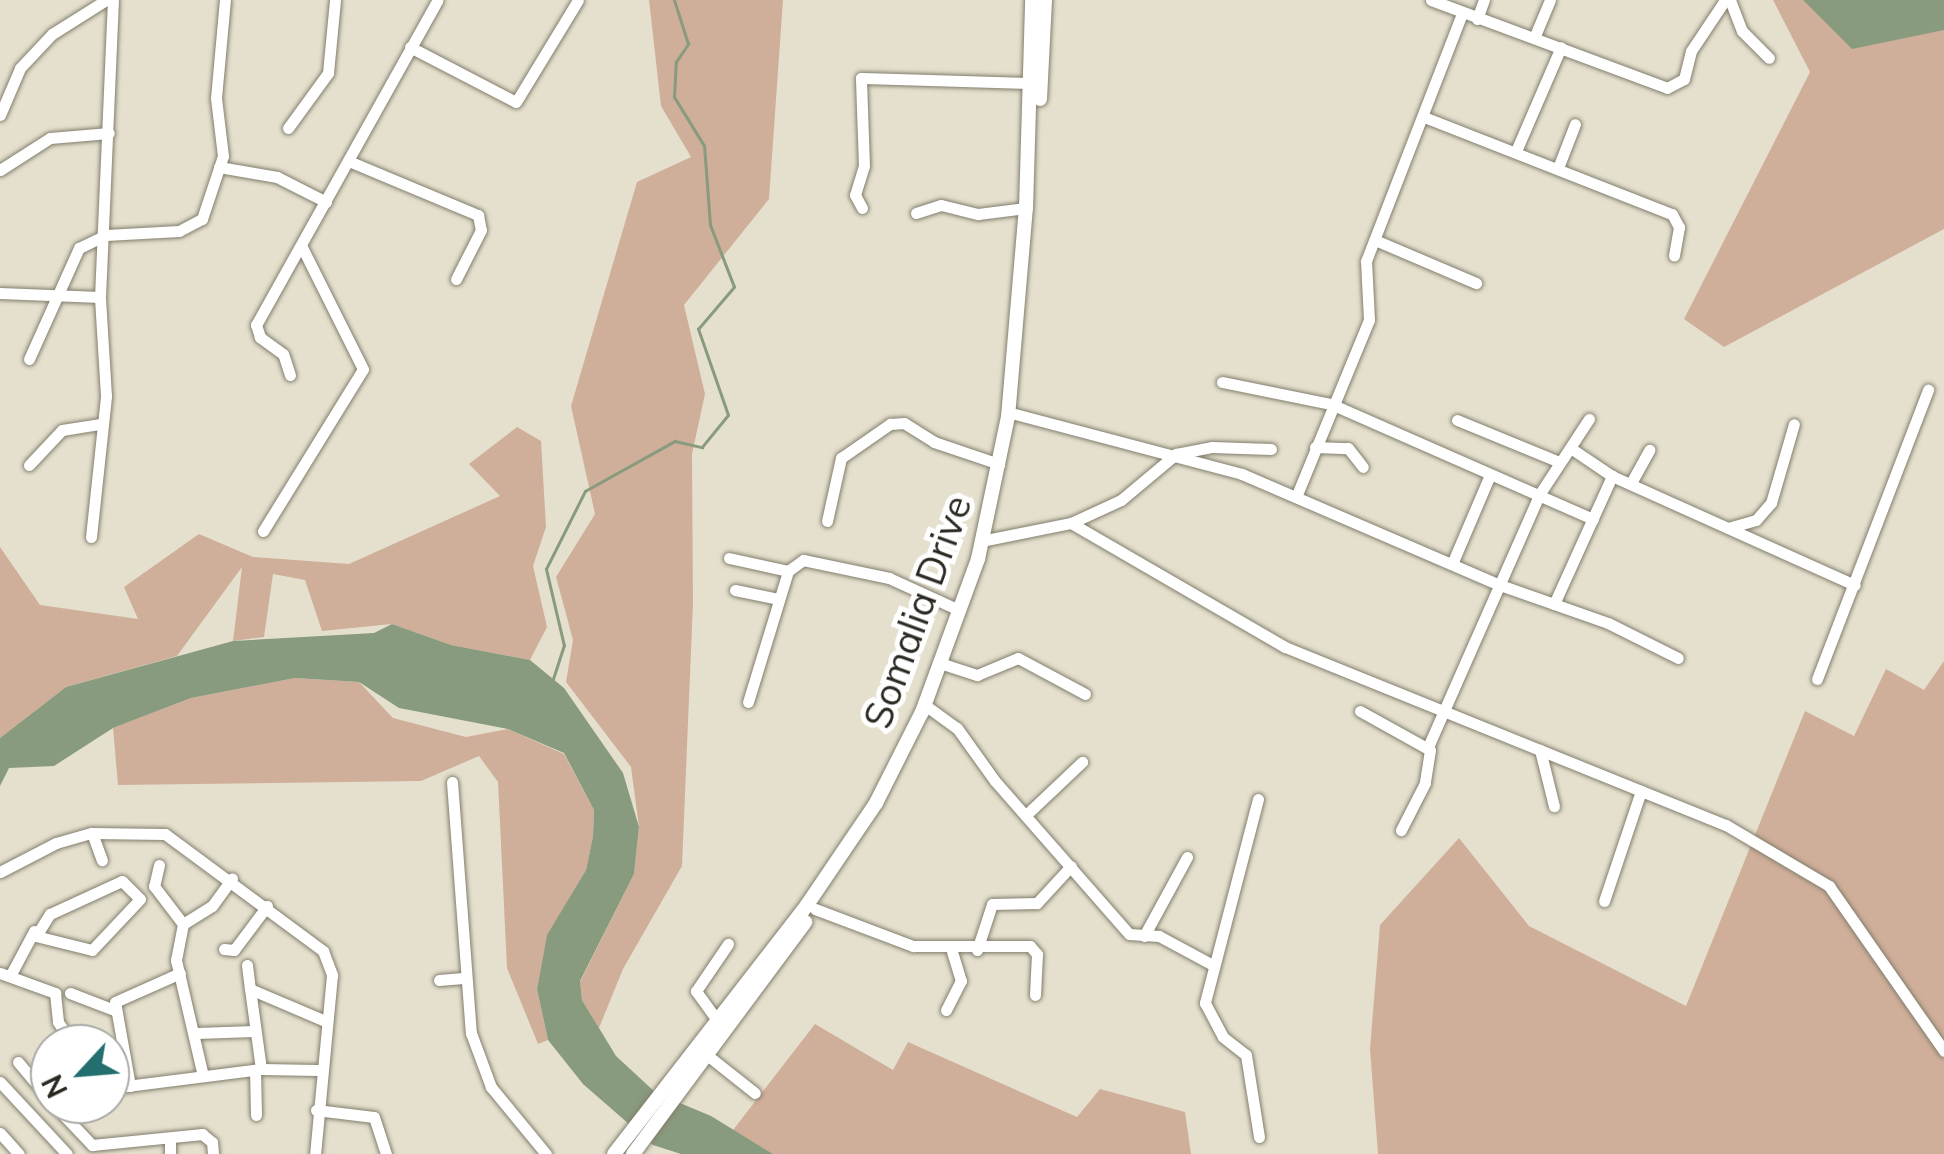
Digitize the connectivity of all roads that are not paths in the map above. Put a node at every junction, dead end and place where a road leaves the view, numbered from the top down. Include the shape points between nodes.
1 (110, 0) edge
2 (225, 0) edge
3 (336, 0) edge
4 (438, 0) edge
5 (578, 0) edge
6 (1032, 0) edge
7 (1044, 0) edge
8 (1431, 0) edge
9 (1484, 0) edge
10 (1550, 0) edge
11 (1728, 0) edge
12 (1462, 13) junction
13 (1476, 19) junction
14 (1534, 38) junction
15 (410, 47) junction
16 (1560, 47) junction
17 (1769, 58) dead end
18 (1031, 83) junction
19 (0, 115) edge
20 (1424, 117) junction
21 (1575, 124) dead end
22 (288, 128) dead end
23 (109, 134) junction
24 (1516, 151) junction
25 (351, 162) junction
26 (219, 168) junction
27 (1558, 168) junction
28 (0, 170) edge
29 (326, 202) junction
30 (862, 208) dead end
31 (1026, 208) junction
32 (916, 213) dead end
33 (106, 234) junction
34 (1375, 240) junction
35 (302, 246) junction
36 (1674, 256) dead end
37 (456, 279) dead end
38 (1476, 283) dead end
39 (0, 292) edge
40 (53, 296) junction
41 (100, 297) junction
42 (28, 359) dead end
43 (290, 375) dead end
44 (1222, 382) dead end
45 (1928, 390) dead end
46 (1331, 404) junction
47 (1015, 414) junction
48 (1589, 419) dead end
49 (1457, 420) dead end
50 (102, 424) junction
51 (1794, 424) dead end
52 (1315, 447) junction
53 (1270, 448) dead end
54 (1572, 449) junction
55 (1650, 450) dead end
56 (1176, 454) junction
57 (1557, 461) junction
58 (1000, 464) junction
59 (29, 465) dead end
60 (1363, 468) dead end
61 (1490, 474) junction
62 (1612, 476) junction
63 (1631, 483) junction
64 (1539, 496) junction
65 (1296, 497) junction
66 (1592, 518) junction
67 (827, 521) dead end
68 (1070, 523) junction
69 (1728, 528) junction
70 (263, 531) dead end
71 (91, 536) dead end
72 (985, 543) junction
73 (728, 558) dead end
74 (1452, 564) junction
75 (788, 571) junction
76 (1500, 584) junction
77 (1855, 585) junction
78 (735, 590) dead end
79 (779, 599) junction
80 (1554, 604) junction
81 (959, 610) junction
82 (1678, 658) dead end
83 (946, 665) junction
84 (1817, 678) dead end
85 (1085, 694) dead end
86 (748, 702) dead end
87 (929, 708) junction
88 (1360, 710) dead end
89 (1445, 711) junction
90 (1428, 746) junction
91 (1540, 750) junction
92 (1082, 762) dead end
93 (452, 782) dead end
94 (1640, 790) junction
95 (1258, 799) dead end
96 (1554, 806) dead end
97 (1028, 814) junction
98 (1402, 830) dead end
99 (92, 832) junction
100 (1187, 857) dead end
101 (102, 860) dead end
102 (159, 865) dead end
103 (1071, 866) junction
104 (0, 872) edge
105 (232, 878) junction
106 (154, 886) junction
107 (140, 899) junction
108 (1604, 901) dead end
109 (267, 906) junction
110 (814, 908) junction
111 (183, 924) junction
112 (34, 931) junction
113 (1144, 936) junction
114 (728, 944) dead end
115 (224, 949) dead end
116 (952, 950) junction
117 (978, 950) junction
118 (1211, 964) junction
119 (247, 965) dead end
120 (180, 973) junction
121 (5, 974) edge
122 (463, 978) junction
123 (439, 980) dead end
124 (250, 989) junction
125 (70, 993) dead end
126 (1034, 996) dead end
127 (114, 1010) junction
128 (946, 1010) dead end
129 (717, 1020) junction
130 (325, 1021) junction
131 (59, 1024) edge
132 (117, 1024) edge
133 (254, 1031) junction
134 (196, 1034) junction
135 (1944, 1051) edge
136 (707, 1055) junction
137 (18, 1062) dead end
138 (258, 1070) junction
139 (318, 1070) junction
140 (30, 1076) edge
141 (202, 1076) junction
142 (0, 1082) edge
143 (130, 1086) edge
144 (674, 1087) junction
145 (756, 1093) dead end
146 (316, 1110) junction
147 (256, 1115) dead end
148 (71, 1124) edge
149 (0, 1133) edge
150 (1259, 1137) dead end
151 (170, 1138) junction
152 (632, 1147) edge
153 (110, 1149) edge
154 (19, 1154) edge
155 (67, 1154) edge
156 (170, 1154) edge
157 (213, 1154) edge
158 (315, 1154) edge
159 (386, 1154) edge
160 (546, 1154) edge
161 (614, 1154) edge

1 - 19 street via 52,34 9,84
1 - 23 street
2 - 26 street via 216,98
3 - 22 street via 328,73
4 - 15 street
5 - 15 street via 516,102
6 - 18 main road, Somalia Drive
7 - 47 main road, Somalia Drive
8 - 12 street
9 - 13 street
10 - 14 street
11 - 16 street via 1674,87
11 - 17 street via 1742,31
12 - 13 street
12 - 20 street
13 - 14 street
14 - 16 street
15 - 25 street
16 - 24 street
18 - 30 street via 861,78 864,166 855,194
18 - 31 main road, Somalia Drive
20 - 24 street
20 - 34 street
21 - 27 street
23 - 28 street via 50,138
23 - 33 street
24 - 27 street
25 - 29 street
25 - 37 street via 478,215 481,230
26 - 29 street via 278,176
26 - 33 street via 197,224
27 - 36 street via 1672,214 1679,227
29 - 35 street
31 - 32 street via 978,214 940,205
31 - 58 main road, Somalia Drive
33 - 40 street via 80,248
33 - 41 street
34 - 38 street
34 - 46 street via 1366,268 1370,320
35 - 43 street via 256,325 260,338 283,354
35 - 70 street via 363,369
39 - 40 street
40 - 41 street
40 - 42 street
41 - 50 street
44 - 46 street
45 - 77 street
46 - 52 street
46 - 61 street
47 - 56 street
47 - 72 main road, Somalia Drive
48 - 54 street
49 - 57 street
50 - 59 street via 62,430
50 - 71 street
51 - 69 street via 1764,514
52 - 60 street via 1348,448
52 - 65 street
53 - 56 street via 1212,446
54 - 57 street
54 - 62 street
55 - 63 street
56 - 65 street
56 - 68 street via 1121,500
57 - 64 street
58 - 67 street via 934,442 912,425 890,424 841,458
58 - 72 main road, Somalia Drive
61 - 64 street
61 - 74 street
62 - 63 street
62 - 66 street
63 - 69 street
64 - 66 street
64 - 76 street
65 - 74 street
66 - 80 street
68 - 72 street
68 - 89 street via 1285,648
69 - 77 street
72 - 81 main road, Somalia Drive
72 - 83 main road, Somalia Drive
73 - 75 street
74 - 76 street
75 - 79 street
75 - 81 street via 812,559 889,578
76 - 80 street
76 - 89 street
77 - 84 street
78 - 79 street
79 - 86 street
80 - 82 street
81 - 129 main road, Somalia Drive via 922,712 876,803
83 - 85 street via 977,675 1018,658
83 - 87 main road, Somalia Drive
87 - 97 street via 957,728
87 - 110 main road, Somalia Drive via 880,810
88 - 90 street
89 - 90 street
89 - 91 street
90 - 98 street via 1425,783
91 - 94 street
91 - 96 street
92 - 97 street
93 - 122 street
94 - 108 street
94 - 135 street via 1726,825 1829,886
95 - 118 street
97 - 103 street
99 - 101 street
99 - 104 street
99 - 105 street via 165,834
100 - 113 street
102 - 106 street
103 - 113 street via 1110,916 1130,934
103 - 117 street via 1037,903 992,904
105 - 109 street
105 - 111 street via 212,906
106 - 107 street
106 - 111 street
107 - 112 street via 122,881 50,914
107 - 112 street via 92,950
109 - 115 street via 234,950
109 - 130 street via 330,958
110 - 116 street via 899,943
110 - 136 main road, Somalia Drive
111 - 120 street via 176,948
112 - 121 street
113 - 118 street via 1159,936
114 - 129 street via 696,992
116 - 117 street
116 - 128 street via 961,982
117 - 126 street via 1034,949
118 - 150 street via 1206,1010 1223,1038 1246,1055
119 - 124 street
120 - 127 street via 120,997
120 - 134 street
121 - 131 street via 55,993
122 - 123 street
122 - 160 street via 479,1064
124 - 130 street
124 - 133 street
125 - 127 street
127 - 132 street
129 - 144 main road, Somalia Drive
130 - 139 street
133 - 134 street
133 - 138 street
134 - 141 street
136 - 144 main road, Somalia Drive
136 - 145 street
137 - 140 street
138 - 139 street
138 - 141 street
138 - 147 street
139 - 146 street
141 - 143 street
142 - 155 street
144 - 152 main road, Somalia Drive
146 - 158 street
146 - 159 street via 374,1117
148 - 153 street via 87,1143
149 - 154 street
151 - 153 street
151 - 156 street
151 - 157 street via 208,1135
152 - 161 main road, Somalia Drive

